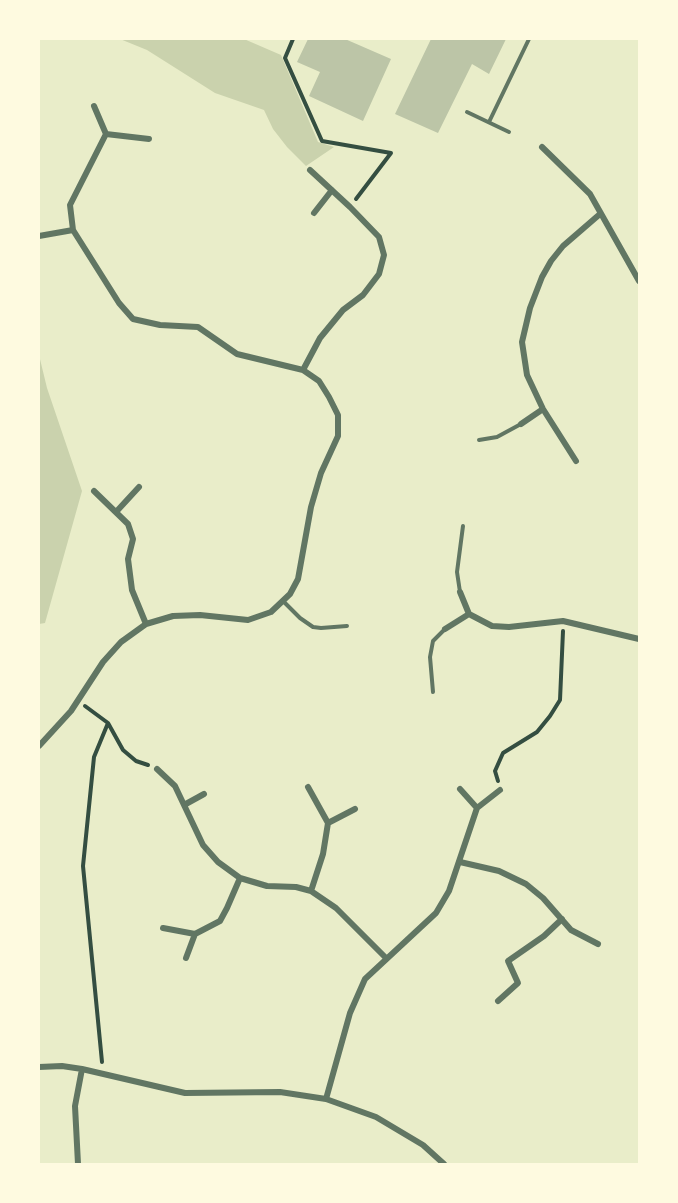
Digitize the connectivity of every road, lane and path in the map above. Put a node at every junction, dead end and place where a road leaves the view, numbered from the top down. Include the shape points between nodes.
1 (293, 39) edge
2 (529, 39) edge
3 (94, 106) dead end
4 (467, 112) dead end
5 (489, 122) junction
6 (509, 132) dead end
7 (106, 134) junction
8 (149, 139) dead end
9 (542, 147) dead end
10 (310, 170) dead end
11 (332, 190) junction
12 (350, 207) junction
13 (314, 213) dead end
14 (600, 214) junction
15 (73, 230) junction
16 (39, 236) edge
17 (639, 281) edge
18 (303, 370) junction
19 (543, 409) junction
20 (521, 424) joint
21 (479, 440) dead end
22 (576, 461) dead end
23 (139, 486) dead end
24 (93, 491) dead end
25 (116, 512) junction
26 (463, 526) dead end
27 (460, 591) joint
28 (283, 600) junction
29 (469, 614) junction
30 (563, 621) junction
31 (146, 624) junction
32 (346, 626) dead end
33 (445, 629) joint
34 (639, 639) edge
35 (433, 692) dead end
36 (78, 700) junction
37 (108, 723) junction
38 (39, 746) edge
39 (157, 769) joint
40 (308, 787) dead end
41 (460, 789) dead end
42 (500, 790) joint
43 (204, 794) dead end
44 (184, 805) junction
45 (477, 807) junction
46 (355, 809) dead end
47 (328, 824) junction
48 (460, 862) junction
49 (240, 878) junction
50 (310, 891) junction
51 (562, 919) junction
52 (163, 928) dead end
53 (195, 934) junction
54 (598, 944) dead end
55 (386, 957) junction
56 (186, 958) dead end
57 (498, 1001) dead end
58 (39, 1067) edge
59 (82, 1069) junction
60 (104, 1074) junction
61 (326, 1099) junction
62 (78, 1164) edge
63 (444, 1164) edge

1 - 12 path via 285,58 322,141 391,153
2 - 5 lane
3 - 7 street
4 - 5 lane
5 - 6 lane
7 - 8 street
7 - 15 street via 70,205
9 - 14 street via 590,194
10 - 11 street
11 - 12 street
11 - 13 street
12 - 18 street via 379,237 384,255 379,274 320,338
14 - 17 street
14 - 19 street via 562,246 542,277 530,308 522,342 523,358
15 - 16 street
15 - 18 street via 133,319 198,327 237,354
18 - 28 street via 319,381 329,397 338,415 338,436 310,507 298,579
19 - 20 street
19 - 22 street
20 - 21 lane via 497,437
23 - 25 street
24 - 25 street
25 - 31 street via 128,525 132,540 128,559 132,590
26 - 27 lane via 457,572
27 - 29 street
28 - 31 street via 271,612 248,620 173,616
28 - 32 lane via 313,627
29 - 30 street via 492,626
29 - 33 street
30 - 34 street
30 - 42 path via 560,700 537,732 503,753 495,771
31 - 36 street via 115,648
33 - 35 lane via 434,641 430,657
36 - 37 path
36 - 38 street
37 - 39 path via 123,750 136,761
37 - 60 path via 94,757 83,866
39 - 44 street via 175,786
40 - 47 street
41 - 45 street
42 - 45 street
43 - 44 street
44 - 49 street via 203,845
45 - 48 street
46 - 47 street
47 - 50 street
48 - 51 street via 499,871 526,884
48 - 55 street via 436,913
49 - 50 street
49 - 53 street via 220,921
50 - 55 street via 336,908
51 - 54 street via 571,930
51 - 57 street via 508,961 518,983
52 - 53 street
53 - 56 street
55 - 61 street via 365,979 350,1013
58 - 59 street
59 - 60 street
59 - 62 street via 75,1106
60 - 61 street via 185,1093 280,1092
61 - 63 street via 376,1116 423,1145

